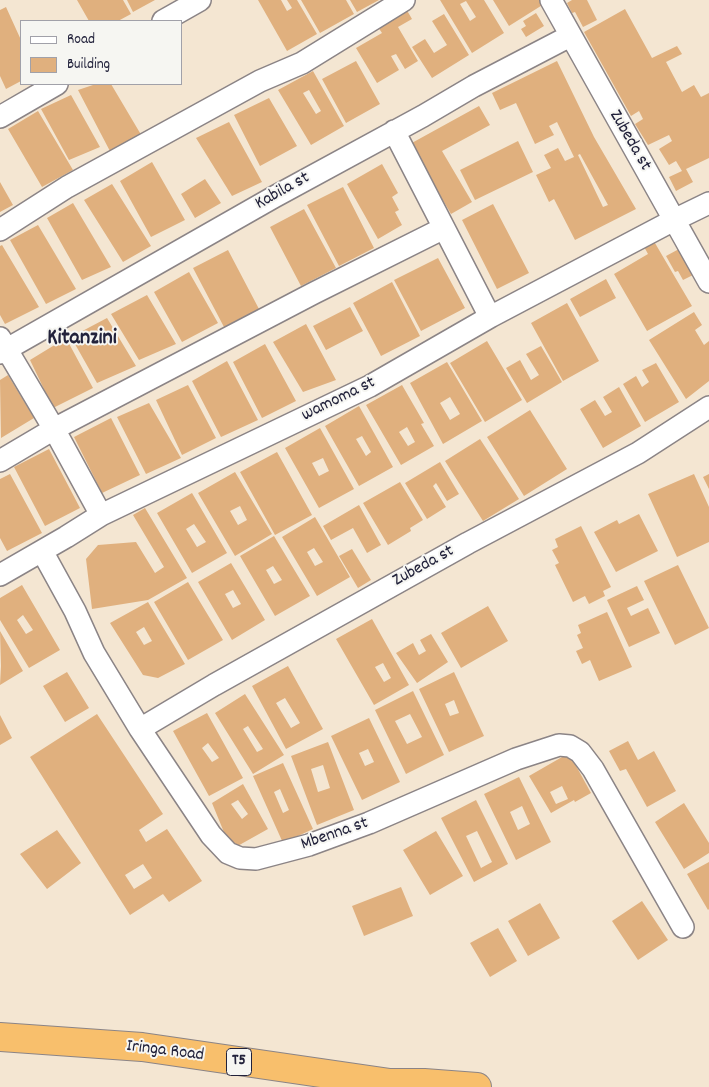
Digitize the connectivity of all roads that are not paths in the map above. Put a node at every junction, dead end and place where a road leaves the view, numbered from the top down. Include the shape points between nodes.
1 (200, 0) edge
2 (404, 0) edge
3 (551, 0) edge
4 (165, 20) edge
5 (570, 36) junction
6 (54, 85) edge
7 (0, 117) edge
8 (394, 131) junction
9 (709, 203) edge
10 (674, 220) junction
11 (444, 228) junction
12 (0, 230) edge
13 (709, 282) edge
14 (490, 317) junction
15 (2, 347) edge
16 (709, 407) edge
17 (54, 429) junction
18 (0, 461) edge
19 (101, 515) junction
20 (42, 551) junction
21 (0, 575) edge
22 (140, 729) junction
23 (683, 927) dead end
24 (0, 1036) edge
25 (477, 1087) edge

1 - 4 street
2 - 12 street via 302,63 260,81 67,187
3 - 5 street, Zubeda st
5 - 8 street, Kabila st
5 - 10 street, Zubeda st
6 - 7 street
8 - 11 street
8 - 15 street, Kabila st
9 - 10 street, wamoma st
10 - 13 street, Zubeda st
10 - 14 street, wamoma st
11 - 14 street
11 - 17 street
14 - 19 street, wamoma st via 370,386
15 - 17 street
16 - 22 street, Zubeda st via 638,453 468,543
17 - 18 street
17 - 19 street
19 - 20 street, wamoma st
20 - 21 street, wamoma st
20 - 22 street, Mbenna st via 94,653
22 - 23 street, Mbenna st via 211,835 228,852 240,858 256,859 309,845 369,823 516,759 560,745 570,746 580,752 593,769
24 - 25 highway, Iringa Road / T5 via 142,1048 381,1082

